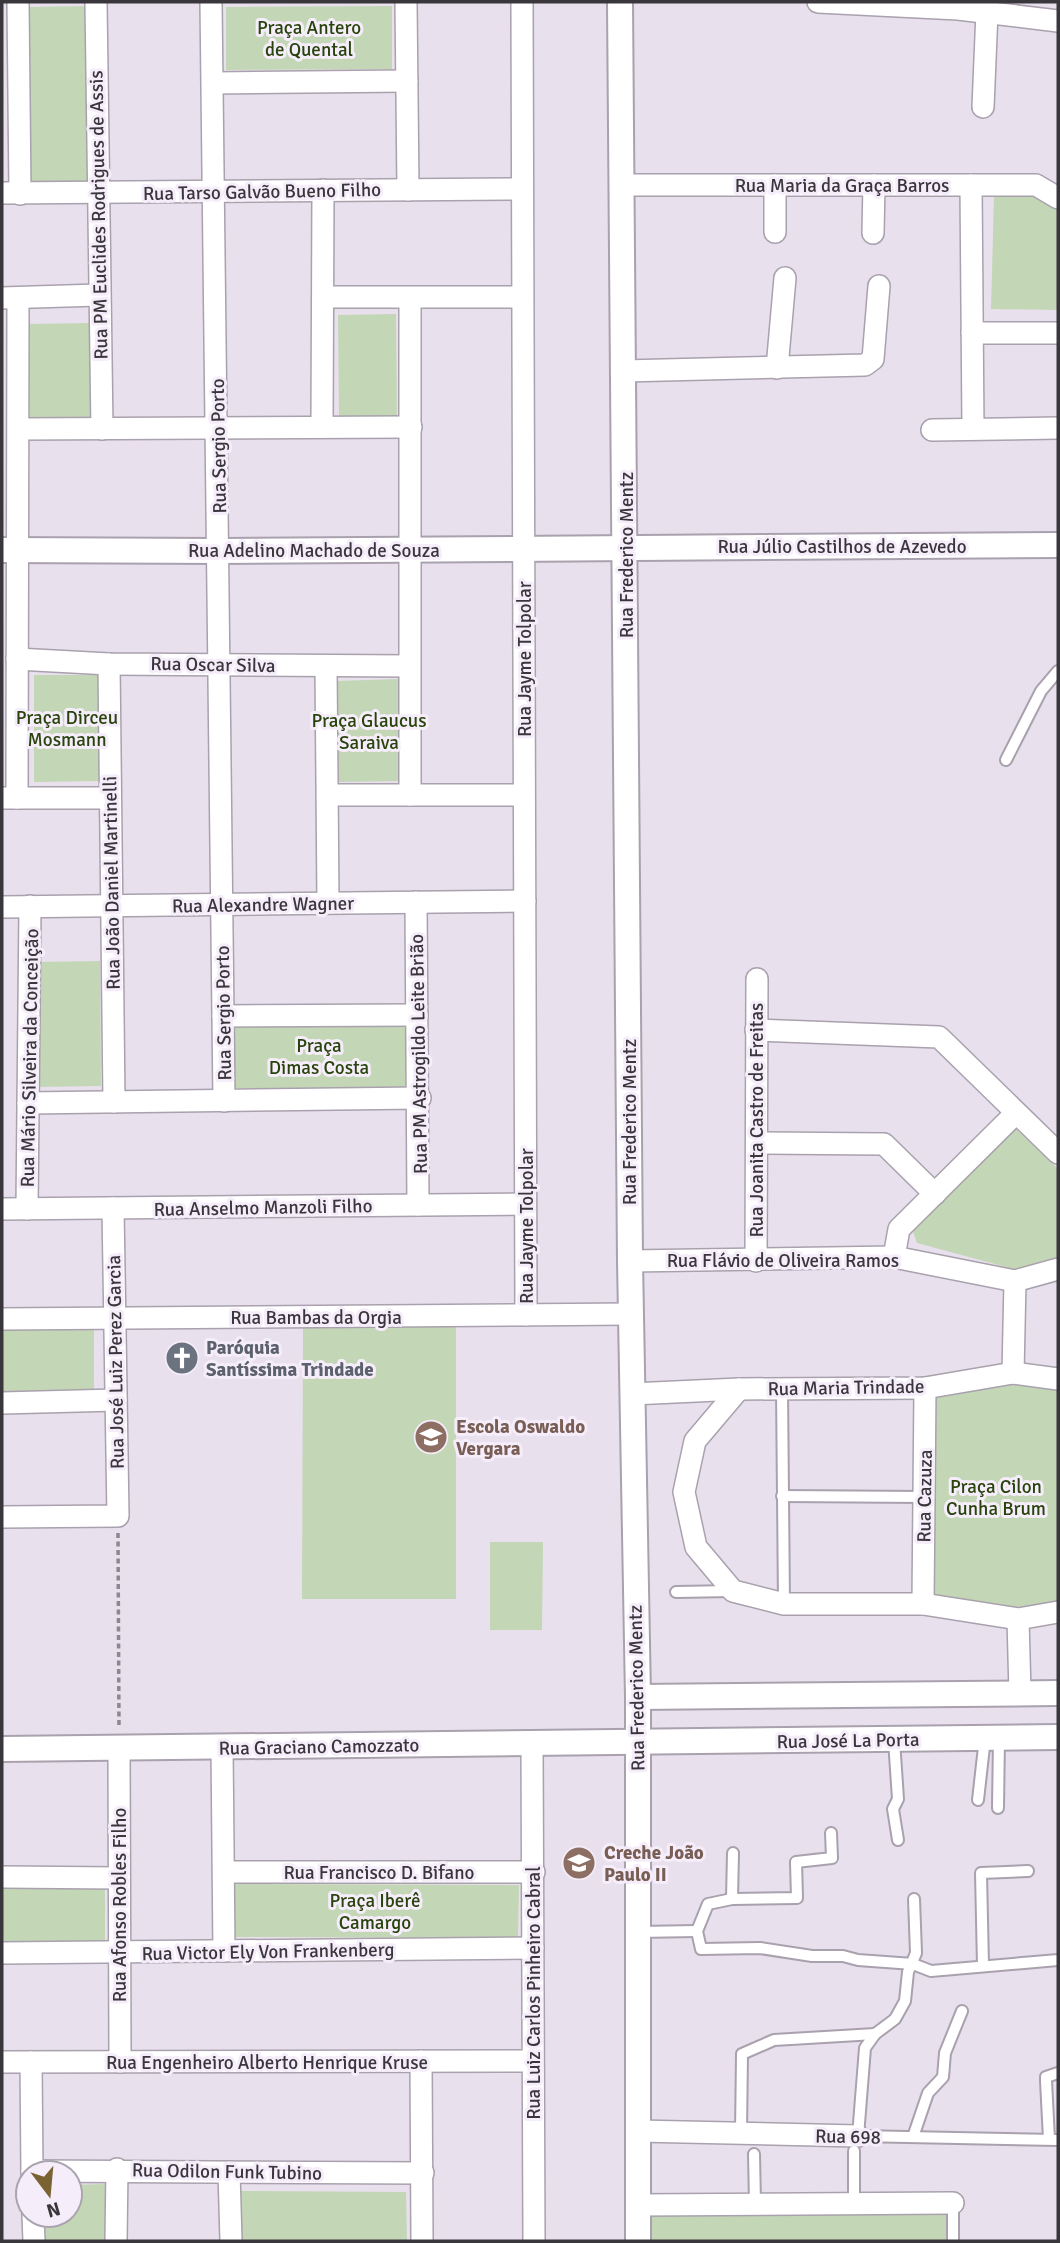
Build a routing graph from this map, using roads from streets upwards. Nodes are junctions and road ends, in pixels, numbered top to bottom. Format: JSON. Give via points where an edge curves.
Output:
{"nodes":[{"id":1,"x":18,"y":2,"type":"edge"},
{"id":2,"x":96,"y":2,"type":"edge"},
{"id":3,"x":211,"y":2,"type":"edge"},
{"id":4,"x":406,"y":2,"type":"edge"},
{"id":5,"x":522,"y":2,"type":"edge"},
{"id":6,"x":620,"y":2,"type":"edge"},
{"id":7,"x":818,"y":2,"type":"edge"},
{"id":8,"x":987,"y":12,"type":"junction"},
{"id":9,"x":1058,"y":21,"type":"edge"},
{"id":10,"x":407,"y":81,"type":"junction"},
{"id":11,"x":214,"y":83,"type":"junction"},
{"id":12,"x":983,"y":107,"type":"dead end"},
{"id":13,"x":623,"y":185,"type":"junction"},
{"id":14,"x":775,"y":185,"type":"junction"},
{"id":15,"x":874,"y":185,"type":"junction"},
{"id":16,"x":971,"y":185,"type":"junction"},
{"id":17,"x":522,"y":189,"type":"junction"},
{"id":18,"x":323,"y":190,"type":"junction"},
{"id":19,"x":408,"y":190,"type":"junction"},
{"id":20,"x":214,"y":192,"type":"junction"},
{"id":21,"x":11,"y":193,"type":"edge"},
{"id":22,"x":98,"y":193,"type":"junction"},
{"id":23,"x":1058,"y":198,"type":"edge"},
{"id":24,"x":775,"y":232,"type":"dead end"},
{"id":25,"x":873,"y":233,"type":"dead end"},
{"id":26,"x":785,"y":278,"type":"dead end"},
{"id":27,"x":879,"y":286,"type":"dead end"},
{"id":28,"x":99,"y":296,"type":"junction"},
{"id":29,"x":323,"y":297,"type":"junction"},
{"id":30,"x":521,"y":297,"type":"junction"},
{"id":31,"x":10,"y":298,"type":"edge"},
{"id":32,"x":410,"y":298,"type":"junction"},
{"id":33,"x":972,"y":333,"type":"junction"},
{"id":34,"x":1058,"y":333,"type":"edge"},
{"id":35,"x":777,"y":368,"type":"junction"},
{"id":36,"x":624,"y":372,"type":"junction"},
{"id":37,"x":321,"y":426,"type":"junction"},
{"id":38,"x":411,"y":427,"type":"junction"},
{"id":39,"x":218,"y":428,"type":"junction"},
{"id":40,"x":1058,"y":428,"type":"edge"},
{"id":41,"x":20,"y":429,"type":"junction"},
{"id":42,"x":102,"y":429,"type":"junction"},
{"id":43,"x":973,"y":429,"type":"junction"},
{"id":44,"x":932,"y":430,"type":"dead end"},
{"id":45,"x":1058,"y":545,"type":"edge"},
{"id":46,"x":626,"y":547,"type":"junction"},
{"id":47,"x":524,"y":548,"type":"junction"},
{"id":48,"x":10,"y":550,"type":"edge"},
{"id":49,"x":411,"y":550,"type":"junction"},
{"id":50,"x":219,"y":551,"type":"junction"},
{"id":51,"x":17,"y":659,"type":"junction"},
{"id":52,"x":109,"y":664,"type":"junction"},
{"id":53,"x":218,"y":664,"type":"junction"},
{"id":54,"x":326,"y":666,"type":"junction"},
{"id":55,"x":409,"y":666,"type":"junction"},
{"id":56,"x":329,"y":795,"type":"junction"},
{"id":57,"x":410,"y":795,"type":"junction"},
{"id":58,"x":524,"y":795,"type":"junction"},
{"id":59,"x":9,"y":798,"type":"edge"},
{"id":60,"x":110,"y":798,"type":"junction"},
{"id":61,"x":524,"y":901,"type":"junction"},
{"id":62,"x":416,"y":902,"type":"junction"},
{"id":63,"x":328,"y":903,"type":"junction"},
{"id":64,"x":221,"y":904,"type":"junction"},
{"id":65,"x":111,"y":905,"type":"junction"},
{"id":66,"x":30,"y":906,"type":"junction"},
{"id":67,"x":2,"y":907,"type":"edge"},
{"id":68,"x":757,"y":979,"type":"dead end"},
{"id":69,"x":417,"y":1015,"type":"junction"},
{"id":70,"x":223,"y":1016,"type":"junction"},
{"id":71,"x":756,"y":1030,"type":"junction"},
{"id":72,"x":420,"y":1098,"type":"junction"},
{"id":73,"x":224,"y":1101,"type":"junction"},
{"id":74,"x":114,"y":1102,"type":"junction"},
{"id":75,"x":28,"y":1103,"type":"junction"},
{"id":76,"x":1016,"y":1113,"type":"junction"},
{"id":77,"x":758,"y":1143,"type":"junction"},
{"id":78,"x":1058,"y":1153,"type":"edge"},
{"id":79,"x":935,"y":1194,"type":"junction"},
{"id":80,"x":525,"y":1204,"type":"junction"},
{"id":81,"x":418,"y":1205,"type":"junction"},
{"id":82,"x":113,"y":1208,"type":"junction"},
{"id":83,"x":2,"y":1209,"type":"edge"},
{"id":84,"x":27,"y":1209,"type":"junction"},
{"id":85,"x":894,"y":1257,"type":"junction"},
{"id":86,"x":630,"y":1261,"type":"junction"},
{"id":87,"x":756,"y":1261,"type":"junction"},
{"id":88,"x":1058,"y":1269,"type":"edge"},
{"id":89,"x":1014,"y":1281,"type":"junction"},
{"id":90,"x":631,"y":1314,"type":"junction"},
{"id":91,"x":526,"y":1315,"type":"junction"},
{"id":92,"x":115,"y":1319,"type":"junction"},
{"id":93,"x":2,"y":1320,"type":"edge"},
{"id":94,"x":1013,"y":1373,"type":"junction"},
{"id":95,"x":1058,"y":1379,"type":"edge"},
{"id":96,"x":925,"y":1388,"type":"junction"},
{"id":97,"x":739,"y":1389,"type":"junction"},
{"id":98,"x":632,"y":1394,"type":"junction"},
{"id":99,"x":116,"y":1400,"type":"junction"},
{"id":100,"x":2,"y":1403,"type":"edge"},
{"id":101,"x":2,"y":1517,"type":"edge"},
{"id":102,"x":923,"y":1604,"type":"junction"},
{"id":103,"x":1058,"y":1612,"type":"edge"},
{"id":104,"x":1018,"y":1619,"type":"junction"},
{"id":105,"x":1020,"y":1692,"type":"junction"},
{"id":106,"x":1058,"y":1693,"type":"edge"},
{"id":107,"x":638,"y":1697,"type":"junction"},
{"id":108,"x":1058,"y":1737,"type":"edge"},
{"id":109,"x":637,"y":1743,"type":"junction"},
{"id":110,"x":532,"y":1744,"type":"junction"},
{"id":111,"x":222,"y":1747,"type":"junction"},
{"id":112,"x":119,"y":1748,"type":"junction"},
{"id":113,"x":2,"y":1749,"type":"edge"},
{"id":114,"x":224,"y":1872,"type":"junction"},
{"id":115,"x":534,"y":1872,"type":"junction"},
{"id":116,"x":2,"y":1877,"type":"edge"},
{"id":117,"x":119,"y":1878,"type":"junction"},
{"id":118,"x":533,"y":1948,"type":"junction"},
{"id":119,"x":224,"y":1951,"type":"junction"},
{"id":120,"x":118,"y":1952,"type":"junction"},
{"id":121,"x":2,"y":1953,"type":"edge"},
{"id":122,"x":532,"y":2060,"type":"junction"},
{"id":123,"x":421,"y":2061,"type":"junction"},
{"id":124,"x":2,"y":2062,"type":"edge"},
{"id":125,"x":120,"y":2062,"type":"junction"},
{"id":126,"x":31,"y":2063,"type":"junction"},
{"id":127,"x":638,"y":2131,"type":"junction"},
{"id":128,"x":856,"y":2144,"type":"road end"},
{"id":129,"x":32,"y":2159,"type":"edge"},
{"id":130,"x":117,"y":2169,"type":"junction"},
{"id":131,"x":84,"y":2170,"type":"edge"},
{"id":132,"x":229,"y":2172,"type":"junction"},
{"id":133,"x":423,"y":2173,"type":"junction"},
{"id":134,"x":953,"y":2203,"type":"road end"},
{"id":135,"x":638,"y":2205,"type":"junction"},
{"id":136,"x":116,"y":2241,"type":"edge"},
{"id":137,"x":231,"y":2241,"type":"edge"},
{"id":138,"x":422,"y":2241,"type":"edge"},
{"id":139,"x":534,"y":2241,"type":"edge"},
{"id":140,"x":638,"y":2241,"type":"edge"}],
"edges":[{"from":1,"to":21,"type":"street"},
{"from":2,"to":22,"type":"street","name":"Rua PM Euclides Rodrigues de Assis"},
{"from":3,"to":11,"type":"street","name":"Rua Sergio Porto"},
{"from":4,"to":10,"type":"street"},
{"from":5,"to":17,"type":"street","name":"Rua Jayme Tolpolar"},
{"from":6,"to":13,"type":"street","name":"Rua Frederico Mentz"},
{"from":7,"to":8,"type":"street"},
{"from":8,"to":9,"type":"street"},
{"from":8,"to":12,"type":"street"},
{"from":10,"to":11,"type":"street"},
{"from":10,"to":19,"type":"street"},
{"from":11,"to":20,"type":"street","name":"Rua Sergio Porto"},
{"from":13,"to":14,"type":"street","name":"Rua Maria da Graça Barros"},
{"from":13,"to":36,"type":"street","name":"Rua Frederico Mentz"},
{"from":14,"to":15,"type":"street","name":"Rua Maria da Graça Barros"},
{"from":14,"to":24,"type":"street"},
{"from":15,"to":16,"type":"street","name":"Rua Maria da Graça Barros"},
{"from":15,"to":25,"type":"street"},
{"from":16,"to":23,"type":"street","name":"Rua Maria da Graça Barros","via":[[1036,185]]},
{"from":16,"to":33,"type":"street"},
{"from":17,"to":19,"type":"street","name":"Rua Tarso Galvão Bueno Filho"},
{"from":17,"to":30,"type":"street","name":"Rua Jayme Tolpolar"},
{"from":18,"to":19,"type":"street","name":"Rua Tarso Galvão Bueno Filho"},
{"from":18,"to":20,"type":"street","name":"Rua Tarso Galvão Bueno Filho"},
{"from":18,"to":29,"type":"street"},
{"from":20,"to":22,"type":"street","name":"Rua Tarso Galvão Bueno Filho"},
{"from":20,"to":39,"type":"street","name":"Rua Sergio Porto"},
{"from":21,"to":22,"type":"street","name":"Rua Tarso Galvão Bueno Filho"},
{"from":22,"to":28,"type":"street","name":"Rua PM Euclides Rodrigues de Assis"},
{"from":26,"to":35,"type":"street"},
{"from":27,"to":35,"type":"street","via":[[873,359],[865,365]]},
{"from":28,"to":31,"type":"street"},
{"from":28,"to":42,"type":"street","name":"Rua PM Euclides Rodrigues de Assis"},
{"from":29,"to":32,"type":"street"},
{"from":29,"to":37,"type":"street"},
{"from":30,"to":32,"type":"street"},
{"from":30,"to":47,"type":"street","name":"Rua Jayme Tolpolar"},
{"from":31,"to":41,"type":"street"},
{"from":32,"to":38,"type":"street"},
{"from":33,"to":34,"type":"street"},
{"from":33,"to":43,"type":"street"},
{"from":35,"to":36,"type":"street"},
{"from":36,"to":46,"type":"street","name":"Rua Frederico Mentz"},
{"from":37,"to":38,"type":"street"},
{"from":37,"to":39,"type":"street"},
{"from":38,"to":49,"type":"street"},
{"from":39,"to":42,"type":"street"},
{"from":39,"to":50,"type":"street","name":"Rua Sergio Porto"},
{"from":40,"to":43,"type":"street"},
{"from":41,"to":42,"type":"street"},
{"from":41,"to":48,"type":"street"},
{"from":43,"to":44,"type":"street"},
{"from":45,"to":46,"type":"street","name":"Rua Júlio Castilhos de Azevedo"},
{"from":46,"to":47,"type":"street","name":"Rua Adelino Machado de Souza"},
{"from":46,"to":86,"type":"street","name":"Rua Frederico Mentz"},
{"from":47,"to":49,"type":"street","name":"Rua Adelino Machado de Souza"},
{"from":47,"to":58,"type":"street","name":"Rua Jayme Tolpolar"},
{"from":48,"to":50,"type":"street","name":"Rua Adelino Machado de Souza"},
{"from":48,"to":51,"type":"street"},
{"from":49,"to":50,"type":"street","name":"Rua Adelino Machado de Souza"},
{"from":49,"to":55,"type":"street"},
{"from":50,"to":53,"type":"street","name":"Rua Sergio Porto"},
{"from":51,"to":52,"type":"street","name":"Rua Oscar Silva"},
{"from":51,"to":59,"type":"street"},
{"from":52,"to":53,"type":"street","name":"Rua Oscar Silva"},
{"from":52,"to":60,"type":"street","name":"Rua João Daniel Martinelli"},
{"from":53,"to":54,"type":"street","name":"Rua Oscar Silva"},
{"from":53,"to":64,"type":"street","name":"Rua Sergio Porto"},
{"from":54,"to":55,"type":"street","name":"Rua Oscar Silva"},
{"from":54,"to":56,"type":"street"},
{"from":55,"to":57,"type":"street"},
{"from":56,"to":57,"type":"street"},
{"from":56,"to":63,"type":"street"},
{"from":57,"to":58,"type":"street"},
{"from":58,"to":61,"type":"street","name":"Rua Jayme Tolpolar"},
{"from":59,"to":60,"type":"street"},
{"from":60,"to":65,"type":"street","name":"Rua João Daniel Martinelli"},
{"from":61,"to":62,"type":"street","name":"Rua Alexandre Wagner"},
{"from":61,"to":80,"type":"street","name":"Rua Jayme Tolpolar"},
{"from":62,"to":63,"type":"street","name":"Rua Alexandre Wagner"},
{"from":62,"to":69,"type":"street","name":"Rua PM Astrogildo Leite Brião"},
{"from":63,"to":64,"type":"street","name":"Rua Alexandre Wagner"},
{"from":64,"to":65,"type":"street","name":"Rua Alexandre Wagner"},
{"from":64,"to":70,"type":"street","name":"Rua Sergio Porto"},
{"from":65,"to":66,"type":"street","name":"Rua Alexandre Wagner"},
{"from":65,"to":74,"type":"street","name":"Rua João Daniel Martinelli"},
{"from":66,"to":67,"type":"street","name":"Rua Alexandre Wagner"},
{"from":66,"to":75,"type":"street","name":"Rua Mário Silveira da Conceição"},
{"from":68,"to":71,"type":"street","name":"Rua Joanita Castro de Freitas"},
{"from":69,"to":70,"type":"street"},
{"from":69,"to":72,"type":"street","name":"Rua PM Astrogildo Leite Brião"},
{"from":70,"to":73,"type":"street","name":"Rua Sergio Porto"},
{"from":71,"to":76,"type":"street","via":[[939,1037]]},
{"from":71,"to":77,"type":"street","name":"Rua Joanita Castro de Freitas"},
{"from":72,"to":73,"type":"street"},
{"from":72,"to":81,"type":"street","name":"Rua PM Astrogildo Leite Brião"},
{"from":73,"to":74,"type":"street"},
{"from":74,"to":75,"type":"street"},
{"from":75,"to":84,"type":"street","name":"Rua Mário Silveira da Conceição"},
{"from":76,"to":78,"type":"street"},
{"from":76,"to":79,"type":"street"},
{"from":77,"to":79,"type":"street","via":[[884,1144]]},
{"from":77,"to":87,"type":"street","name":"Rua Joanita Castro de Freitas"},
{"from":79,"to":85,"type":"street","via":[[899,1229]]},
{"from":80,"to":81,"type":"street","name":"Rua Anselmo Manzoli Filho"},
{"from":80,"to":91,"type":"street","name":"Rua Jayme Tolpolar"},
{"from":81,"to":82,"type":"street","name":"Rua Anselmo Manzoli Filho"},
{"from":82,"to":84,"type":"street","name":"Rua Anselmo Manzoli Filho"},
{"from":82,"to":92,"type":"street","name":"Rua José Luiz Perez Garcia"},
{"from":83,"to":84,"type":"street","name":"Rua Anselmo Manzoli Filho"},
{"from":85,"to":87,"type":"street","name":"Rua Flávio de Oliveira Ramos"},
{"from":85,"to":89,"type":"street","name":"Rua Flávio de Oliveira Ramos"},
{"from":86,"to":87,"type":"street","name":"Rua Flávio de Oliveira Ramos"},
{"from":86,"to":90,"type":"street","name":"Rua Frederico Mentz"},
{"from":88,"to":89,"type":"street","name":"Rua Flávio de Oliveira Ramos"},
{"from":89,"to":94,"type":"street"},
{"from":90,"to":91,"type":"street","name":"Rua Bambas da Orgia"},
{"from":90,"to":98,"type":"street","name":"Rua Frederico Mentz"},
{"from":91,"to":92,"type":"street","name":"Rua Bambas da Orgia"},
{"from":92,"to":93,"type":"street","name":"Rua Bambas da Orgia"},
{"from":92,"to":99,"type":"street","name":"Rua José Luiz Perez Garcia"},
{"from":94,"to":95,"type":"street","name":"Rua Maria Trindade"},
{"from":94,"to":96,"type":"street","name":"Rua Maria Trindade"},
{"from":96,"to":97,"type":"street","name":"Rua Maria Trindade"},
{"from":96,"to":102,"type":"street","name":"Rua Cazuza"},
{"from":97,"to":98,"type":"street","name":"Rua Maria Trindade"},
{"from":97,"to":102,"type":"street","via":[[695,1441],[684,1492],[696,1547],[733,1591],[784,1604]]},
{"from":98,"to":107,"type":"street","name":"Rua Frederico Mentz"},
{"from":99,"to":100,"type":"street"},
{"from":99,"to":101,"type":"street","name":"Rua José Luiz Perez Garcia","via":[[118,1516]]},
{"from":102,"to":104,"type":"street"},
{"from":103,"to":104,"type":"street"},
{"from":104,"to":105,"type":"street"},
{"from":105,"to":106,"type":"street"},
{"from":105,"to":107,"type":"street"},
{"from":107,"to":109,"type":"street","name":"Rua Frederico Mentz"},
{"from":108,"to":109,"type":"street","name":"Rua José La Porta"},
{"from":109,"to":110,"type":"street","name":"Rua Graciano Camozzato"},
{"from":109,"to":127,"type":"street","name":"Rua Frederico Mentz"},
{"from":110,"to":111,"type":"street","name":"Rua Graciano Camozzato"},
{"from":110,"to":115,"type":"street","name":"Rua Luiz Carlos Pinheiro Cabral"},
{"from":111,"to":112,"type":"street","name":"Rua Graciano Camozzato"},
{"from":111,"to":114,"type":"street"},
{"from":112,"to":113,"type":"street","name":"Rua Graciano Camozzato"},
{"from":112,"to":117,"type":"street","name":"Rua Afonso Robles Filho"},
{"from":114,"to":115,"type":"street","name":"Rua Francisco D. Bifano"},
{"from":114,"to":119,"type":"street"},
{"from":115,"to":118,"type":"street","name":"Rua Luiz Carlos Pinheiro Cabral"},
{"from":116,"to":117,"type":"street"},
{"from":117,"to":120,"type":"street","name":"Rua Afonso Robles Filho"},
{"from":118,"to":119,"type":"street","name":"Rua Victor Ely Von Frankenberg"},
{"from":118,"to":122,"type":"street","name":"Rua Luiz Carlos Pinheiro Cabral"},
{"from":119,"to":120,"type":"street","name":"Rua Victor Ely Von Frankenberg"},
{"from":120,"to":121,"type":"street","name":"Rua Victor Ely Von Frankenberg"},
{"from":120,"to":125,"type":"street","name":"Rua Afonso Robles Filho"},
{"from":122,"to":123,"type":"street","name":"Rua Engenheiro Alberto Henrique Kruse"},
{"from":122,"to":139,"type":"street","name":"Rua Luiz Carlos Pinheiro Cabral"},
{"from":123,"to":125,"type":"street","name":"Rua Engenheiro Alberto Henrique Kruse"},
{"from":123,"to":133,"type":"street"},
{"from":124,"to":126,"type":"street","name":"Rua Engenheiro Alberto Henrique Kruse"},
{"from":125,"to":126,"type":"street","name":"Rua Engenheiro Alberto Henrique Kruse"},
{"from":126,"to":129,"type":"street"},
{"from":127,"to":128,"type":"street","name":"Rua 698","via":[[741,2133]]},
{"from":127,"to":135,"type":"street","name":"Rua Frederico Mentz"},
{"from":130,"to":131,"type":"street","name":"Rua Odilon Funk Tubino"},
{"from":130,"to":132,"type":"street","name":"Rua Odilon Funk Tubino"},
{"from":130,"to":136,"type":"street"},
{"from":132,"to":133,"type":"street","name":"Rua Odilon Funk Tubino"},
{"from":132,"to":137,"type":"street"},
{"from":133,"to":138,"type":"street"},
{"from":134,"to":135,"type":"street"},
{"from":135,"to":140,"type":"street","name":"Rua Frederico Mentz"}]}
